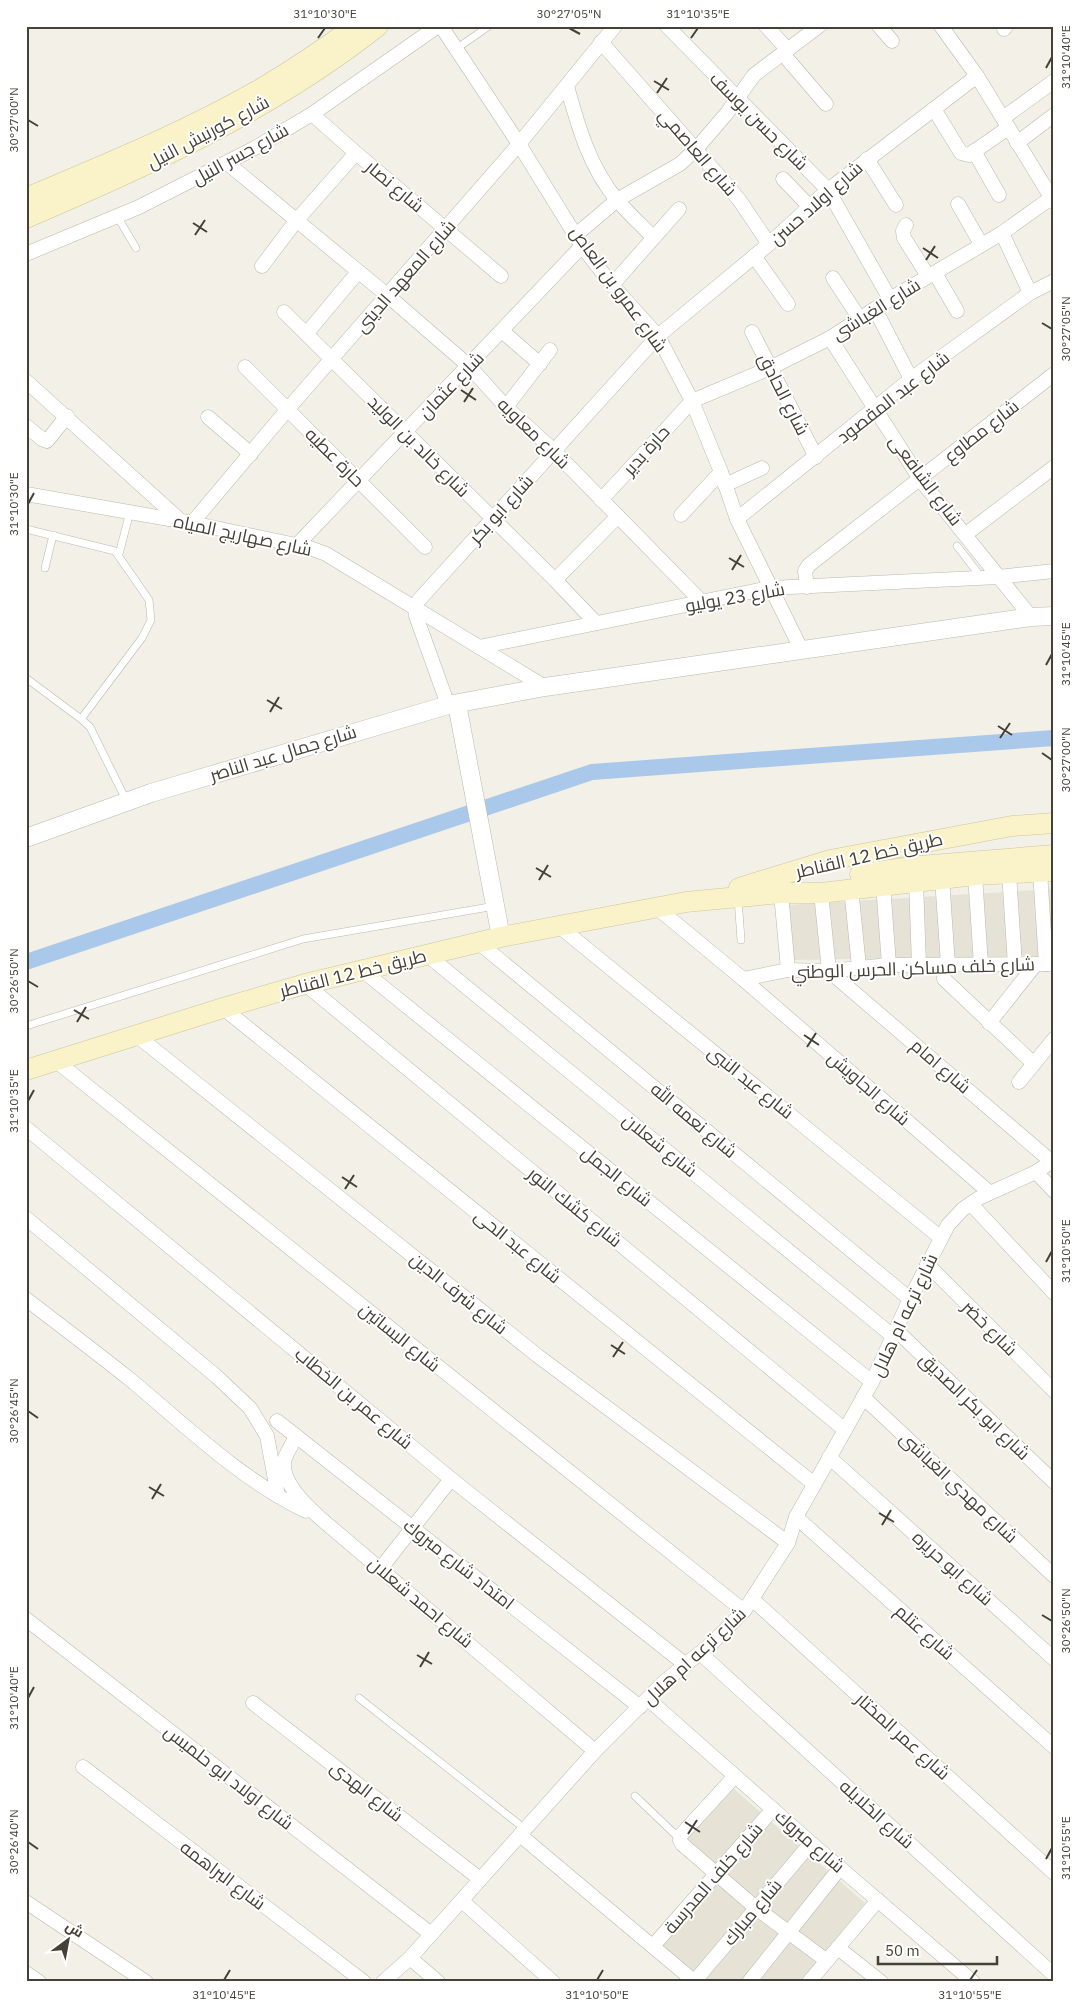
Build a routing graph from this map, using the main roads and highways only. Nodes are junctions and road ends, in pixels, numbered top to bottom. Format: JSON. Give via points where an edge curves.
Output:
{"nodes":[{"id":1,"x":356,"y":26,"type":"edge"},
{"id":2,"x":378,"y":26,"type":"edge"},
{"id":3,"x":26,"y":198,"type":"edge"},
{"id":4,"x":26,"y":218,"type":"edge"},
{"id":5,"x":1053,"y":831,"type":"edge"},
{"id":6,"x":1054,"y":855,"type":"edge"},
{"id":7,"x":1047,"y":871,"type":"edge"},
{"id":8,"x":769,"y":890,"type":"junction"},
{"id":9,"x":686,"y":902,"type":"junction"},
{"id":10,"x":26,"y":1070,"type":"edge"}],
"edges":[{"from":1,"to":3,"type":"main road","name":"شارع كورنيش النيل","via":[[257,91],[152,143]]},
{"from":2,"to":4,"type":"main road","name":"شارع كورنيش النيل","via":[[328,64],[231,123],[112,181]]},
{"from":5,"to":8,"type":"main road","name":"طريق خط 12 القناطر","via":[[1012,826],[830,860]]},
{"from":6,"to":8,"type":"main road","via":[[890,870]]},
{"from":7,"to":8,"type":"main road","name":"طريق خط 12 القناطر","via":[[942,878],[821,893]]},
{"from":8,"to":9,"type":"main road","name":"طريق خط 12 القناطر"},
{"from":8,"to":9,"type":"main road","name":"طريق خط 12 القناطر"},
{"from":9,"to":10,"type":"main road","name":"طريق خط 12 القناطر","via":[[501,937],[305,984]]}]}
